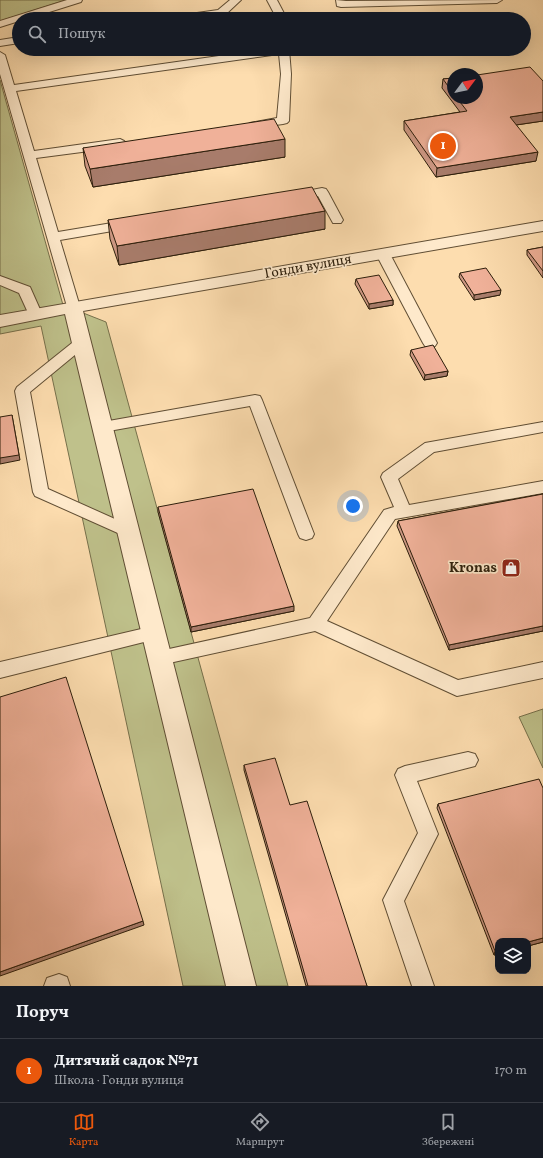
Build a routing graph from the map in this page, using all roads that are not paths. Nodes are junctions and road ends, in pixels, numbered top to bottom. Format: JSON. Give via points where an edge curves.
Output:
{"nodes":[{"id":1,"x":77,"y":0,"type":"edge"},
{"id":2,"x":236,"y":0,"type":"edge"},
{"id":3,"x":272,"y":0,"type":"edge"},
{"id":4,"x":341,"y":0,"type":"edge"},
{"id":5,"x":497,"y":0,"type":"edge"},
{"id":6,"x":38,"y":12,"type":"edge"},
{"id":7,"x":226,"y":12,"type":"edge"},
{"id":8,"x":278,"y":12,"type":"edge"},
{"id":9,"x":12,"y":20,"type":"edge"},
{"id":10,"x":0,"y":24,"type":"edge"},
{"id":11,"x":12,"y":41,"type":"edge"},
{"id":12,"x":0,"y":43,"type":"edge"},
{"id":13,"x":0,"y":55,"type":"edge"},
{"id":14,"x":219,"y":56,"type":"edge"},
{"id":15,"x":284,"y":56,"type":"edge"},
{"id":16,"x":10,"y":89,"type":"junction"},
{"id":17,"x":245,"y":126,"type":"edge"},
{"id":18,"x":129,"y":142,"type":"edge"},
{"id":19,"x":29,"y":155,"type":"junction"},
{"id":20,"x":284,"y":198,"type":"edge"},
{"id":21,"x":338,"y":220,"type":"dead end"},
{"id":22,"x":145,"y":222,"type":"edge"},
{"id":23,"x":543,"y":226,"type":"edge"},
{"id":24,"x":53,"y":237,"type":"junction"},
{"id":25,"x":382,"y":254,"type":"junction"},
{"id":26,"x":0,"y":280,"type":"edge"},
{"id":27,"x":73,"y":307,"type":"junction"},
{"id":28,"x":35,"y":314,"type":"junction"},
{"id":29,"x":0,"y":321,"type":"edge"},
{"id":30,"x":82,"y":342,"type":"junction"},
{"id":31,"x":430,"y":343,"type":"dead end"},
{"id":32,"x":103,"y":427,"type":"junction"},
{"id":33,"x":543,"y":427,"type":"edge"},
{"id":34,"x":543,"y":487,"type":"edge"},
{"id":35,"x":404,"y":512,"type":"junction"},
{"id":36,"x":129,"y":532,"type":"junction"},
{"id":37,"x":306,"y":534,"type":"dead end"},
{"id":38,"x":316,"y":624,"type":"junction"},
{"id":39,"x":154,"y":634,"type":"junction"},
{"id":40,"x":160,"y":658,"type":"junction"},
{"id":41,"x":0,"y":670,"type":"edge"},
{"id":42,"x":543,"y":670,"type":"edge"},
{"id":43,"x":468,"y":760,"type":"dead end"},
{"id":44,"x":241,"y":986,"type":"edge"},
{"id":45,"x":423,"y":986,"type":"edge"}],
"edges":[{"from":1,"to":6,"type":"lane"},
{"from":2,"to":7,"type":"lane"},
{"from":3,"to":8,"type":"lane"},
{"from":4,"to":5,"type":"lane","via":[[342,4]]},
{"from":9,"to":10,"type":"lane"},
{"from":11,"to":12,"type":"lane"},
{"from":13,"to":16,"type":"lane"},
{"from":14,"to":16,"type":"lane"},
{"from":15,"to":17,"type":"lane","via":[[283,121]]},
{"from":16,"to":19,"type":"lane"},
{"from":18,"to":19,"type":"lane"},
{"from":19,"to":24,"type":"lane"},
{"from":20,"to":21,"type":"lane","via":[[322,192]]},
{"from":22,"to":24,"type":"lane"},
{"from":23,"to":25,"type":"street","name":"Гонди вулиця"},
{"from":24,"to":27,"type":"lane"},
{"from":25,"to":27,"type":"street","name":"Гонди вулиця"},
{"from":25,"to":31,"type":"lane"},
{"from":26,"to":28,"type":"lane","via":[[25,290]]},
{"from":27,"to":28,"type":"street","name":"Гонди вулиця"},
{"from":27,"to":30,"type":"street"},
{"from":28,"to":29,"type":"street","name":"Гонди вулиця"},
{"from":30,"to":32,"type":"street"},
{"from":30,"to":36,"type":"lane","via":[[22,391],[41,492]]},
{"from":32,"to":36,"type":"street"},
{"from":32,"to":37,"type":"lane","via":[[255,400]]},
{"from":33,"to":35,"type":"lane","via":[[430,447],[389,477]]},
{"from":34,"to":35,"type":"lane"},
{"from":35,"to":38,"type":"lane","via":[[390,514]]},
{"from":36,"to":39,"type":"street"},
{"from":38,"to":40,"type":"lane"},
{"from":38,"to":42,"type":"lane","via":[[457,688]]},
{"from":39,"to":40,"type":"street"},
{"from":39,"to":41,"type":"lane"},
{"from":40,"to":44,"type":"street"},
{"from":43,"to":45,"type":"lane","via":[[405,775],[428,834],[393,900]]}]}
